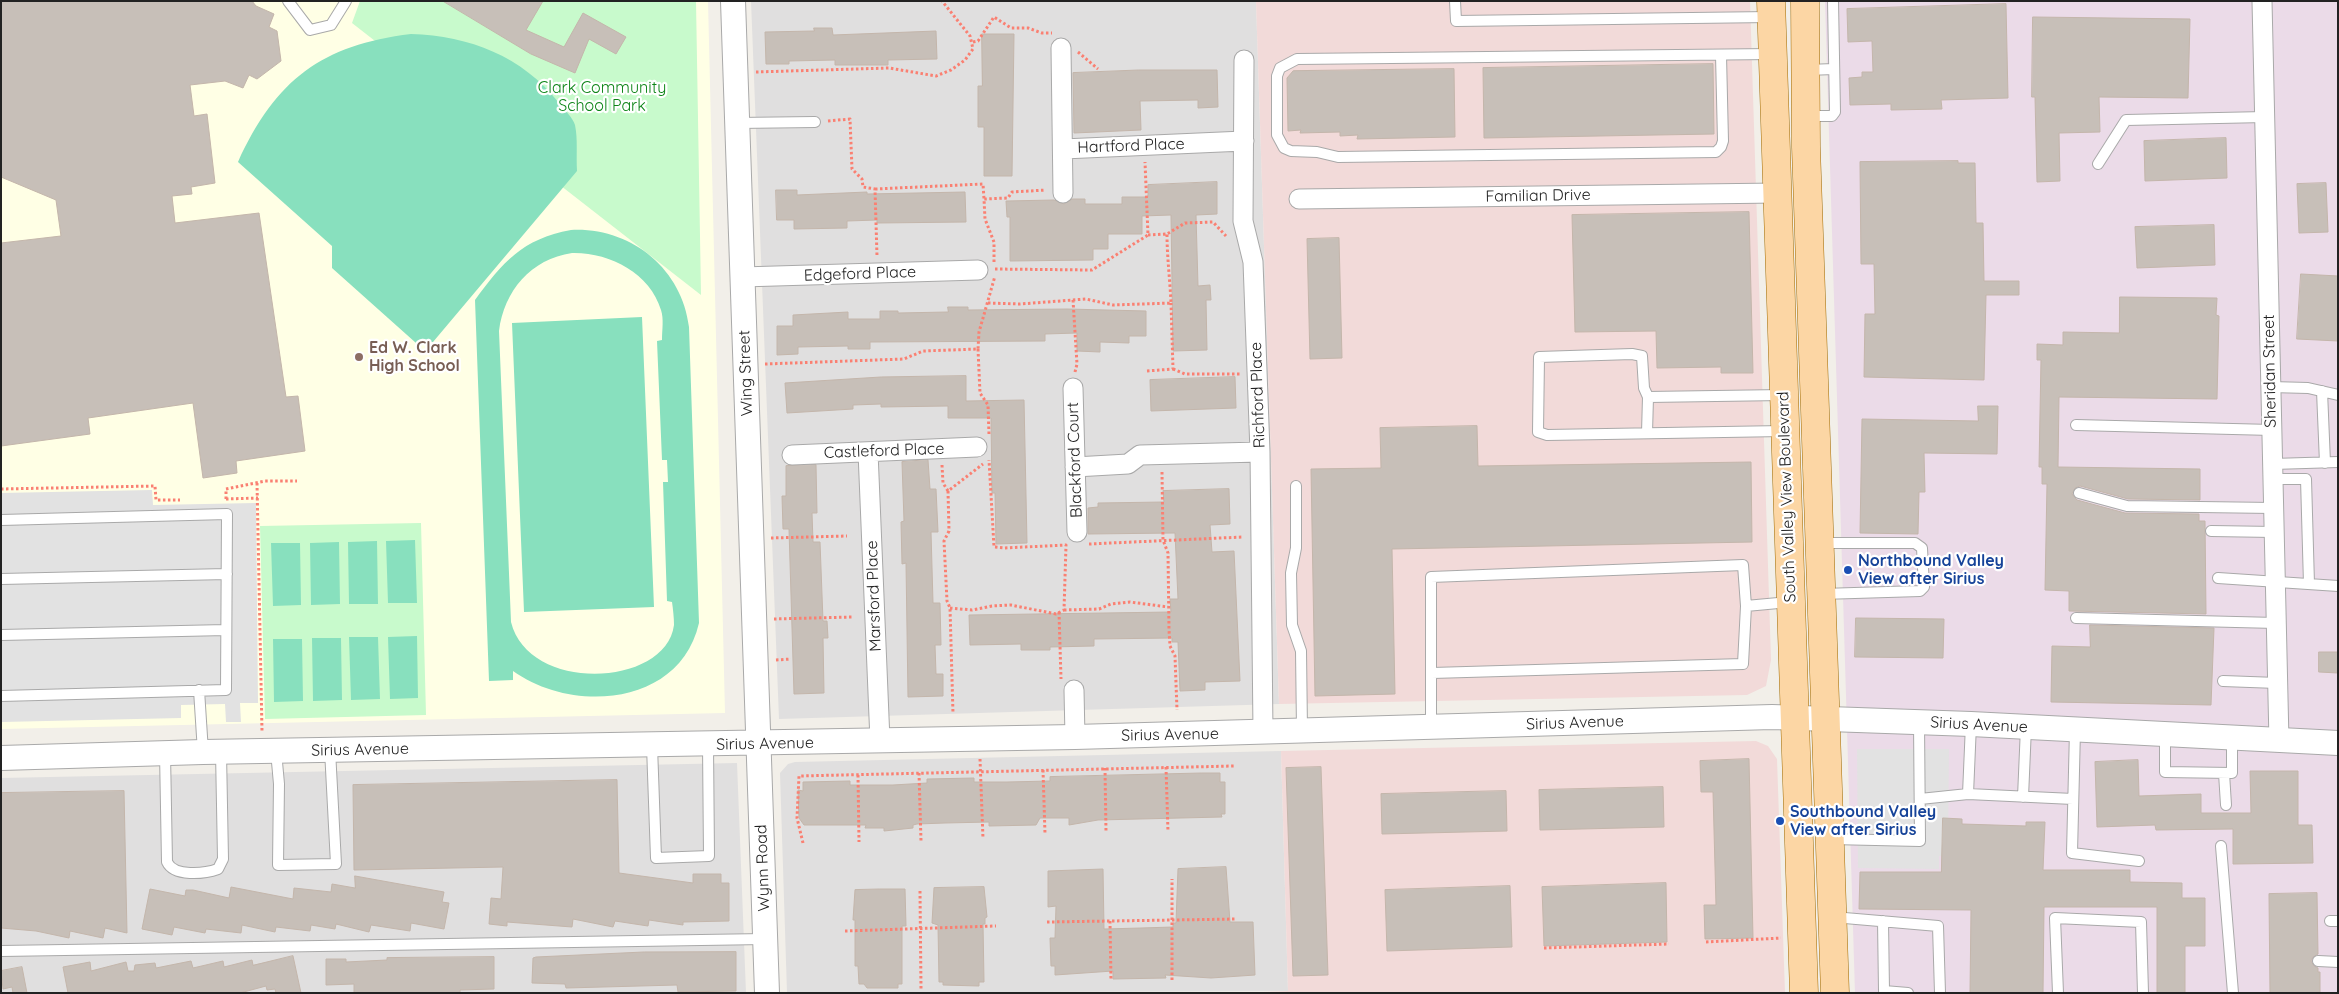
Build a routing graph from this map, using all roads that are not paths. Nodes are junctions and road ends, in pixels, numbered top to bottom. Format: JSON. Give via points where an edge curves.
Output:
{"nodes":[{"id":1,"x":288,"y":1,"type":"edge"},
{"id":2,"x":346,"y":1,"type":"edge"},
{"id":3,"x":733,"y":1,"type":"edge"},
{"id":4,"x":1455,"y":1,"type":"edge"},
{"id":5,"x":1805,"y":1,"type":"edge"},
{"id":6,"x":1833,"y":1,"type":"edge"},
{"id":7,"x":2262,"y":1,"type":"edge"},
{"id":8,"x":1776,"y":6,"type":"edge"},
{"id":9,"x":1066,"y":41,"type":"road end"},
{"id":10,"x":1721,"y":55,"type":"junction"},
{"id":11,"x":1244,"y":60,"type":"dead end"},
{"id":12,"x":1805,"y":61,"type":"junction"},
{"id":13,"x":1773,"y":66,"type":"junction"},
{"id":14,"x":1834,"y":69,"type":"junction"},
{"id":15,"x":1806,"y":116,"type":"junction"},
{"id":16,"x":2265,"y":117,"type":"junction"},
{"id":17,"x":815,"y":122,"type":"road end"},
{"id":18,"x":737,"y":123,"type":"junction"},
{"id":19,"x":1244,"y":141,"type":"junction"},
{"id":20,"x":1806,"y":147,"type":"junction"},
{"id":21,"x":1063,"y":149,"type":"junction"},
{"id":22,"x":2098,"y":164,"type":"dead end"},
{"id":23,"x":1063,"y":191,"type":"road end"},
{"id":24,"x":1778,"y":193,"type":"junction"},
{"id":25,"x":1299,"y":200,"type":"dead end"},
{"id":26,"x":986,"y":269,"type":"road end"},
{"id":27,"x":1811,"y":276,"type":"junction"},
{"id":28,"x":742,"y":277,"type":"junction"},
{"id":29,"x":1781,"y":291,"type":"junction"},
{"id":30,"x":1814,"y":356,"type":"junction"},
{"id":31,"x":2271,"y":387,"type":"junction"},
{"id":32,"x":1072,"y":388,"type":"road end"},
{"id":33,"x":2322,"y":391,"type":"junction"},
{"id":34,"x":1784,"y":394,"type":"junction"},
{"id":35,"x":2338,"y":395,"type":"edge"},
{"id":36,"x":1648,"y":396,"type":"junction"},
{"id":37,"x":2076,"y":425,"type":"dead end"},
{"id":38,"x":2272,"y":430,"type":"junction"},
{"id":39,"x":1785,"y":431,"type":"junction"},
{"id":40,"x":1647,"y":433,"type":"junction"},
{"id":41,"x":868,"y":452,"type":"junction"},
{"id":42,"x":1260,"y":452,"type":"junction"},
{"id":43,"x":983,"y":453,"type":"road end"},
{"id":44,"x":792,"y":455,"type":"dead end"},
{"id":45,"x":2325,"y":462,"type":"junction"},
{"id":46,"x":2338,"y":462,"type":"edge"},
{"id":47,"x":1075,"y":467,"type":"junction"},
{"id":48,"x":2273,"y":472,"type":"junction"},
{"id":49,"x":1818,"y":483,"type":"junction"},
{"id":50,"x":1296,"y":486,"type":"dead end"},
{"id":51,"x":2079,"y":493,"type":"dead end"},
{"id":52,"x":2274,"y":508,"type":"junction"},
{"id":53,"x":1,"y":520,"type":"edge"},
{"id":54,"x":2212,"y":531,"type":"dead end"},
{"id":55,"x":2274,"y":532,"type":"junction"},
{"id":56,"x":1076,"y":541,"type":"road end"},
{"id":57,"x":1820,"y":543,"type":"junction"},
{"id":58,"x":227,"y":574,"type":"junction"},
{"id":59,"x":2218,"y":578,"type":"dead end"},
{"id":60,"x":1,"y":579,"type":"edge"},
{"id":61,"x":2275,"y":580,"type":"junction"},
{"id":62,"x":2309,"y":584,"type":"junction"},
{"id":63,"x":2338,"y":586,"type":"edge"},
{"id":64,"x":1822,"y":594,"type":"junction"},
{"id":65,"x":1791,"y":602,"type":"junction"},
{"id":66,"x":1746,"y":606,"type":"junction"},
{"id":67,"x":2076,"y":618,"type":"dead end"},
{"id":68,"x":2276,"y":623,"type":"junction"},
{"id":69,"x":226,"y":630,"type":"junction"},
{"id":70,"x":1,"y":635,"type":"edge"},
{"id":71,"x":1432,"y":673,"type":"junction"},
{"id":72,"x":2223,"y":681,"type":"dead end"},
{"id":73,"x":2277,"y":683,"type":"junction"},
{"id":74,"x":1067,"y":686,"type":"road end"},
{"id":75,"x":199,"y":690,"type":"junction"},
{"id":76,"x":1,"y":696,"type":"edge"},
{"id":77,"x":1794,"y":716,"type":"junction"},
{"id":78,"x":1826,"y":720,"type":"junction"},
{"id":79,"x":1919,"y":722,"type":"junction"},
{"id":80,"x":1971,"y":724,"type":"junction"},
{"id":81,"x":1431,"y":727,"type":"junction"},
{"id":82,"x":2026,"y":727,"type":"junction"},
{"id":83,"x":2075,"y":730,"type":"junction"},
{"id":84,"x":1302,"y":731,"type":"junction"},
{"id":85,"x":1263,"y":732,"type":"junction"},
{"id":86,"x":2165,"y":735,"type":"junction"},
{"id":87,"x":1075,"y":737,"type":"junction"},
{"id":88,"x":2232,"y":738,"type":"junction"},
{"id":89,"x":880,"y":741,"type":"junction"},
{"id":90,"x":2279,"y":741,"type":"junction"},
{"id":91,"x":2338,"y":743,"type":"edge"},
{"id":92,"x":759,"y":744,"type":"junction"},
{"id":93,"x":708,"y":745,"type":"junction"},
{"id":94,"x":652,"y":746,"type":"junction"},
{"id":95,"x":330,"y":750,"type":"junction"},
{"id":96,"x":276,"y":751,"type":"junction"},
{"id":97,"x":212,"y":752,"type":"junction"},
{"id":98,"x":165,"y":753,"type":"junction"},
{"id":99,"x":1,"y":758,"type":"edge"},
{"id":100,"x":2224,"y":772,"type":"junction"},
{"id":101,"x":1968,"y":794,"type":"junction"},
{"id":102,"x":2023,"y":797,"type":"junction"},
{"id":103,"x":1920,"y":799,"type":"junction"},
{"id":104,"x":2073,"y":799,"type":"junction"},
{"id":105,"x":2226,"y":805,"type":"dead end"},
{"id":106,"x":1830,"y":839,"type":"junction"},
{"id":107,"x":2221,"y":846,"type":"dead end"},
{"id":108,"x":2139,"y":861,"type":"dead end"},
{"id":109,"x":1833,"y":917,"type":"junction"},
{"id":110,"x":1802,"y":918,"type":"junction"},
{"id":111,"x":1883,"y":922,"type":"junction"},
{"id":112,"x":765,"y":939,"type":"junction"},
{"id":113,"x":1,"y":951,"type":"edge"},
{"id":114,"x":2318,"y":961,"type":"dead end"},
{"id":115,"x":2338,"y":962,"type":"edge"},
{"id":116,"x":767,"y":993,"type":"edge"},
{"id":117,"x":1804,"y":993,"type":"edge"},
{"id":118,"x":1835,"y":993,"type":"edge"},
{"id":119,"x":1908,"y":993,"type":"edge"},
{"id":120,"x":1940,"y":993,"type":"edge"},
{"id":121,"x":2058,"y":993,"type":"edge"},
{"id":122,"x":2143,"y":993,"type":"edge"},
{"id":123,"x":2233,"y":993,"type":"edge"}],
"edges":[{"from":1,"to":2,"type":"lane","via":[[310,30],[331,26]]},
{"from":3,"to":18,"type":"street","name":"Wing Street"},
{"from":4,"to":8,"type":"lane","via":[[1456,21]]},
{"from":5,"to":12,"type":"main road","name":"South Valley View Boulevard"},
{"from":6,"to":14,"type":"lane"},
{"from":7,"to":16,"type":"street","name":"Sheridan Street"},
{"from":8,"to":12,"type":"main road"},
{"from":8,"to":13,"type":"main road","name":"South Valley View Boulevard"},
{"from":9,"to":21,"type":"street"},
{"from":10,"to":10,"type":"lane","via":[[1297,59],[1280,68],[1277,76],[1277,135],[1284,148],[1291,151],[1338,157],[1716,152],[1723,141]]},
{"from":10,"to":13,"type":"lane"},
{"from":11,"to":19,"type":"street","name":"Richford Place"},
{"from":12,"to":14,"type":"lane"},
{"from":12,"to":15,"type":"main road","name":"South Valley View Boulevard"},
{"from":13,"to":20,"type":"main road","via":[[1790,128],[1795,138]]},
{"from":13,"to":24,"type":"main road","name":"South Valley View Boulevard"},
{"from":14,"to":15,"type":"lane","via":[[1835,112],[1832,116]]},
{"from":15,"to":20,"type":"main road","name":"South Valley View Boulevard"},
{"from":16,"to":22,"type":"lane","via":[[2126,120]]},
{"from":16,"to":31,"type":"street","name":"Sheridan Street"},
{"from":17,"to":18,"type":"lane"},
{"from":18,"to":28,"type":"street","name":"Wing Street"},
{"from":19,"to":21,"type":"street","name":"Hartford Place"},
{"from":19,"to":42,"type":"street","name":"Richford Place","via":[[1243,221],[1254,262]]},
{"from":20,"to":27,"type":"main road","name":"South Valley View Boulevard"},
{"from":21,"to":23,"type":"street","name":"Hartford Place"},
{"from":24,"to":25,"type":"street","name":"Familian Drive"},
{"from":24,"to":27,"type":"main road","via":[[1787,205],[1791,254]]},
{"from":24,"to":29,"type":"main road","name":"South Valley View Boulevard"},
{"from":26,"to":28,"type":"street","name":"Edgeford Place"},
{"from":27,"to":30,"type":"main road","name":"South Valley View Boulevard"},
{"from":28,"to":92,"type":"street","name":"Wing Street"},
{"from":29,"to":30,"type":"main road","via":[[1795,316],[1798,349]]},
{"from":29,"to":34,"type":"main road","name":"South Valley View Boulevard"},
{"from":30,"to":49,"type":"main road","name":"South Valley View Boulevard"},
{"from":31,"to":33,"type":"lane"},
{"from":31,"to":38,"type":"street","name":"Sheridan Street"},
{"from":32,"to":47,"type":"street","name":"Blackford Court"},
{"from":33,"to":35,"type":"lane"},
{"from":33,"to":45,"type":"lane"},
{"from":34,"to":36,"type":"lane"},
{"from":34,"to":39,"type":"main road","name":"South Valley View Boulevard"},
{"from":34,"to":49,"type":"main road","via":[[1792,401],[1797,415],[1802,477]]},
{"from":36,"to":40,"type":"lane"},
{"from":36,"to":40,"type":"lane","via":[[1644,388],[1642,356],[1539,356],[1538,432],[1547,435]]},
{"from":37,"to":38,"type":"lane"},
{"from":38,"to":48,"type":"street","name":"Sheridan Street"},
{"from":39,"to":40,"type":"lane"},
{"from":39,"to":65,"type":"main road","name":"South Valley View Boulevard"},
{"from":41,"to":43,"type":"street","name":"Castleford Place"},
{"from":41,"to":44,"type":"street","name":"Castleford Place"},
{"from":41,"to":89,"type":"street","name":"Marsford Place"},
{"from":42,"to":47,"type":"street","via":[[1140,455],[1128,464]]},
{"from":42,"to":85,"type":"street","name":"Richford Place"},
{"from":45,"to":46,"type":"lane"},
{"from":45,"to":48,"type":"lane"},
{"from":47,"to":56,"type":"street","name":"Blackford Court"},
{"from":48,"to":52,"type":"street","name":"Sheridan Street"},
{"from":48,"to":62,"type":"lane","via":[[2306,479]]},
{"from":49,"to":57,"type":"main road","name":"South Valley View Boulevard"},
{"from":50,"to":84,"type":"lane","via":[[1292,624],[1301,650]]},
{"from":51,"to":52,"type":"lane","via":[[2127,506]]},
{"from":52,"to":55,"type":"street","name":"Sheridan Street"},
{"from":53,"to":58,"type":"lane","via":[[227,514]]},
{"from":54,"to":55,"type":"lane"},
{"from":55,"to":61,"type":"street","name":"Sheridan Street"},
{"from":57,"to":64,"type":"main road","name":"South Valley View Boulevard"},
{"from":57,"to":64,"type":"lane","via":[[1915,543],[1922,548],[1924,587],[1920,591]]},
{"from":58,"to":60,"type":"lane"},
{"from":58,"to":69,"type":"lane"},
{"from":59,"to":61,"type":"lane"},
{"from":61,"to":62,"type":"lane"},
{"from":61,"to":68,"type":"street","name":"Sheridan Street"},
{"from":62,"to":63,"type":"lane"},
{"from":64,"to":78,"type":"main road","name":"South Valley View Boulevard"},
{"from":65,"to":66,"type":"lane"},
{"from":65,"to":77,"type":"main road","name":"South Valley View Boulevard"},
{"from":66,"to":71,"type":"lane","via":[[1744,664]]},
{"from":66,"to":71,"type":"lane","via":[[1743,565],[1431,577]]},
{"from":67,"to":68,"type":"lane"},
{"from":68,"to":73,"type":"street","name":"Sheridan Street"},
{"from":69,"to":70,"type":"lane"},
{"from":69,"to":75,"type":"lane","via":[[226,690]]},
{"from":71,"to":81,"type":"lane"},
{"from":72,"to":73,"type":"lane"},
{"from":73,"to":90,"type":"street","name":"Sheridan Street"},
{"from":74,"to":87,"type":"street"},
{"from":75,"to":76,"type":"lane"},
{"from":75,"to":97,"type":"lane"},
{"from":77,"to":78,"type":"street","name":"Sirius Avenue"},
{"from":77,"to":81,"type":"street","name":"Sirius Avenue"},
{"from":77,"to":110,"type":"main road","name":"South Valley View Boulevard"},
{"from":78,"to":79,"type":"street","name":"Sirius Avenue"},
{"from":78,"to":106,"type":"main road","name":"South Valley View Boulevard"},
{"from":79,"to":80,"type":"street","name":"Sirius Avenue"},
{"from":79,"to":103,"type":"lane"},
{"from":80,"to":82,"type":"street","name":"Sirius Avenue"},
{"from":80,"to":101,"type":"lane"},
{"from":81,"to":84,"type":"street","name":"Sirius Avenue"},
{"from":82,"to":83,"type":"street","name":"Sirius Avenue"},
{"from":82,"to":102,"type":"lane"},
{"from":83,"to":86,"type":"street","name":"Sirius Avenue"},
{"from":83,"to":104,"type":"lane"},
{"from":84,"to":85,"type":"street","name":"Sirius Avenue"},
{"from":85,"to":87,"type":"street","name":"Sirius Avenue"},
{"from":86,"to":88,"type":"street","name":"Sirius Avenue"},
{"from":86,"to":100,"type":"lane","via":[[2165,772]]},
{"from":87,"to":89,"type":"street","name":"Sirius Avenue"},
{"from":88,"to":90,"type":"street","name":"Sirius Avenue"},
{"from":88,"to":100,"type":"lane","via":[[2232,772]]},
{"from":89,"to":92,"type":"street","name":"Sirius Avenue"},
{"from":90,"to":91,"type":"street","name":"Sirius Avenue"},
{"from":92,"to":93,"type":"street","name":"Sirius Avenue"},
{"from":92,"to":112,"type":"street","name":"Wynn Road"},
{"from":93,"to":94,"type":"street","name":"Sirius Avenue"},
{"from":93,"to":94,"type":"lane","via":[[709,856],[656,858]]},
{"from":94,"to":95,"type":"street","name":"Sirius Avenue"},
{"from":95,"to":96,"type":"street","name":"Sirius Avenue"},
{"from":95,"to":96,"type":"lane","via":[[336,864],[278,865]]},
{"from":96,"to":97,"type":"street","name":"Sirius Avenue"},
{"from":97,"to":98,"type":"street","name":"Sirius Avenue"},
{"from":97,"to":98,"type":"lane","via":[[222,783],[223,859],[218,870],[212,872],[180,872],[169,868]]},
{"from":98,"to":99,"type":"street","name":"Sirius Avenue"},
{"from":100,"to":105,"type":"lane"},
{"from":101,"to":102,"type":"lane"},
{"from":101,"to":103,"type":"lane"},
{"from":102,"to":104,"type":"lane"},
{"from":103,"to":106,"type":"lane","via":[[1920,841]]},
{"from":104,"to":108,"type":"lane","via":[[2072,852]]},
{"from":106,"to":109,"type":"main road","name":"South Valley View Boulevard"},
{"from":107,"to":123,"type":"lane"},
{"from":109,"to":110,"type":"main road"},
{"from":109,"to":111,"type":"lane"},
{"from":109,"to":118,"type":"main road","name":"South Valley View Boulevard"},
{"from":110,"to":117,"type":"main road","name":"South Valley View Boulevard"},
{"from":111,"to":119,"type":"lane","via":[[1884,991]]},
{"from":111,"to":120,"type":"lane","via":[[1938,926]]},
{"from":112,"to":113,"type":"lane"},
{"from":112,"to":116,"type":"street","name":"Wynn Road"},
{"from":114,"to":115,"type":"lane"},
{"from":121,"to":122,"type":"lane","via":[[2055,918],[2141,922]]}]}
